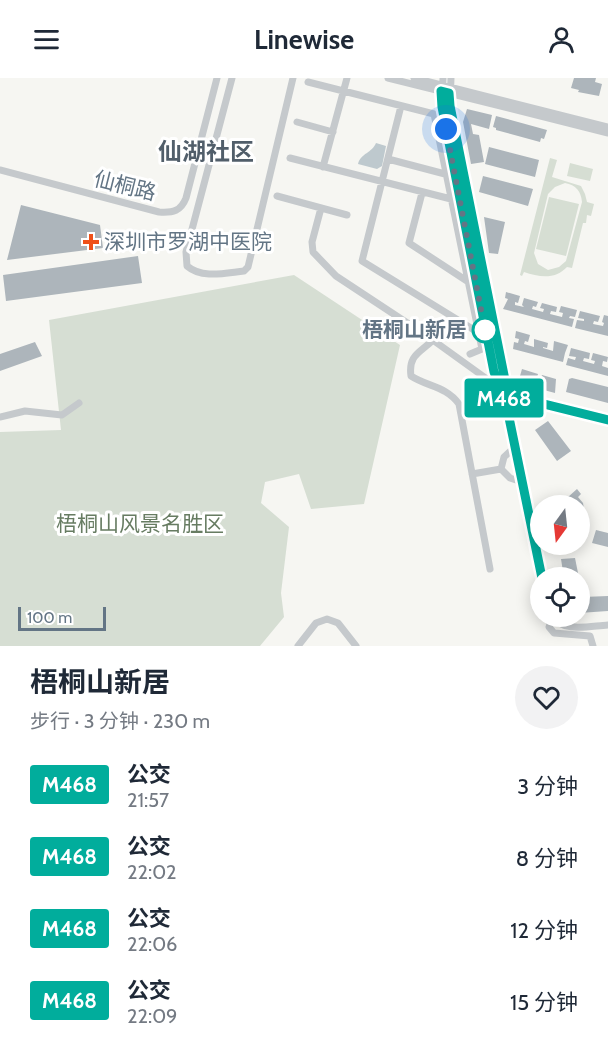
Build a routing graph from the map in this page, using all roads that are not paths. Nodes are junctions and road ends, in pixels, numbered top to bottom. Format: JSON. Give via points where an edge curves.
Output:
{"nodes":[{"id":1,"x":217,"y":78,"type":"edge"},
{"id":2,"x":232,"y":78,"type":"edge"},
{"id":3,"x":293,"y":78,"type":"edge"},
{"id":4,"x":347,"y":78,"type":"edge"},
{"id":5,"x":388,"y":78,"type":"edge"},
{"id":6,"x":414,"y":78,"type":"edge"},
{"id":7,"x":451,"y":78,"type":"edge"},
{"id":8,"x":308,"y":82,"type":"dead end"},
{"id":9,"x":445,"y":87,"type":"edge"},
{"id":10,"x":344,"y":91,"type":"junction"},
{"id":11,"x":401,"y":106,"type":"junction"},
{"id":12,"x":297,"y":122,"type":"dead end"},
{"id":13,"x":608,"y":127,"type":"edge"},
{"id":14,"x":333,"y":132,"type":"junction"},
{"id":15,"x":608,"y":133,"type":"edge"},
{"id":16,"x":290,"y":158,"type":"dead end"},
{"id":17,"x":388,"y":159,"type":"junction"},
{"id":18,"x":324,"y":167,"type":"junction"},
{"id":19,"x":0,"y":170,"type":"edge"},
{"id":20,"x":445,"y":174,"type":"junction"},
{"id":21,"x":382,"y":182,"type":"junction"},
{"id":22,"x":422,"y":193,"type":"junction"},
{"id":23,"x":278,"y":196,"type":"dead end"},
{"id":24,"x":451,"y":200,"type":"junction"},
{"id":25,"x":321,"y":208,"type":"junction"},
{"id":26,"x":347,"y":215,"type":"dead end"},
{"id":27,"x":467,"y":281,"type":"junction"},
{"id":28,"x":478,"y":333,"type":"junction"},
{"id":29,"x":433,"y":340,"type":"junction"},
{"id":30,"x":470,"y":354,"type":"dead end"},
{"id":31,"x":500,"y":389,"type":"junction"},
{"id":32,"x":79,"y":403,"type":"dead end"},
{"id":33,"x":0,"y":417,"type":"edge"},
{"id":34,"x":608,"y":420,"type":"edge"},
{"id":35,"x":515,"y":447,"type":"junction"},
{"id":36,"x":501,"y":469,"type":"junction"},
{"id":37,"x":472,"y":474,"type":"junction"},
{"id":38,"x":522,"y":482,"type":"junction"},
{"id":39,"x":540,"y":567,"type":"edge"},
{"id":40,"x":490,"y":569,"type":"dead end"},
{"id":41,"x":608,"y":625,"type":"edge"},
{"id":42,"x":590,"y":626,"type":"edge"},
{"id":43,"x":549,"y":627,"type":"edge"},
{"id":44,"x":298,"y":646,"type":"edge"},
{"id":45,"x":356,"y":646,"type":"edge"},
{"id":46,"x":593,"y":646,"type":"edge"}],
"edges":[{"from":1,"to":19,"type":"street","name":"仙桐路","via":[[186,198],[174,212],[159,212]]},
{"from":2,"to":3,"type":"street","via":[[186,252],[187,266],[203,274],[244,271],[248,267]]},
{"from":4,"to":10,"type":"street"},
{"from":5,"to":9,"type":"street"},
{"from":6,"to":9,"type":"street"},
{"from":7,"to":9,"type":"street"},
{"from":8,"to":10,"type":"street"},
{"from":9,"to":13,"type":"street"},
{"from":9,"to":15,"type":"street"},
{"from":9,"to":31,"type":"street","via":[[442,107]]},
{"from":9,"to":34,"type":"street","via":[[508,395]]},
{"from":10,"to":11,"type":"street"},
{"from":10,"to":14,"type":"street"},
{"from":11,"to":17,"type":"street"},
{"from":11,"to":20,"type":"street","via":[[434,114]]},
{"from":12,"to":14,"type":"street"},
{"from":14,"to":18,"type":"street"},
{"from":16,"to":18,"type":"street"},
{"from":17,"to":20,"type":"street"},
{"from":17,"to":21,"type":"street"},
{"from":18,"to":21,"type":"street"},
{"from":20,"to":24,"type":"street"},
{"from":21,"to":22,"type":"street"},
{"from":21,"to":28,"type":"street","via":[[362,261]]},
{"from":22,"to":24,"type":"street"},
{"from":22,"to":27,"type":"street","via":[[409,243]]},
{"from":23,"to":25,"type":"street"},
{"from":24,"to":27,"type":"street"},
{"from":25,"to":26,"type":"street"},
{"from":25,"to":29,"type":"street","via":[[313,252],[336,276]]},
{"from":27,"to":28,"type":"street"},
{"from":28,"to":30,"type":"street","via":[[482,349]]},
{"from":29,"to":31,"type":"street"},
{"from":29,"to":37,"type":"street","via":[[413,356],[411,376],[452,394],[459,404]]},
{"from":31,"to":35,"type":"street"},
{"from":32,"to":33,"type":"street","via":[[62,415],[25,411]]},
{"from":35,"to":36,"type":"street","via":[[504,458]]},
{"from":35,"to":38,"type":"street"},
{"from":36,"to":37,"type":"street"},
{"from":36,"to":38,"type":"street"},
{"from":37,"to":40,"type":"street"},
{"from":38,"to":39,"type":"street"},
{"from":41,"to":42,"type":"street"},
{"from":43,"to":46,"type":"street","via":[[554,633],[590,636]]},
{"from":44,"to":45,"type":"street","via":[[316,623],[327,619],[338,623]]}]}
